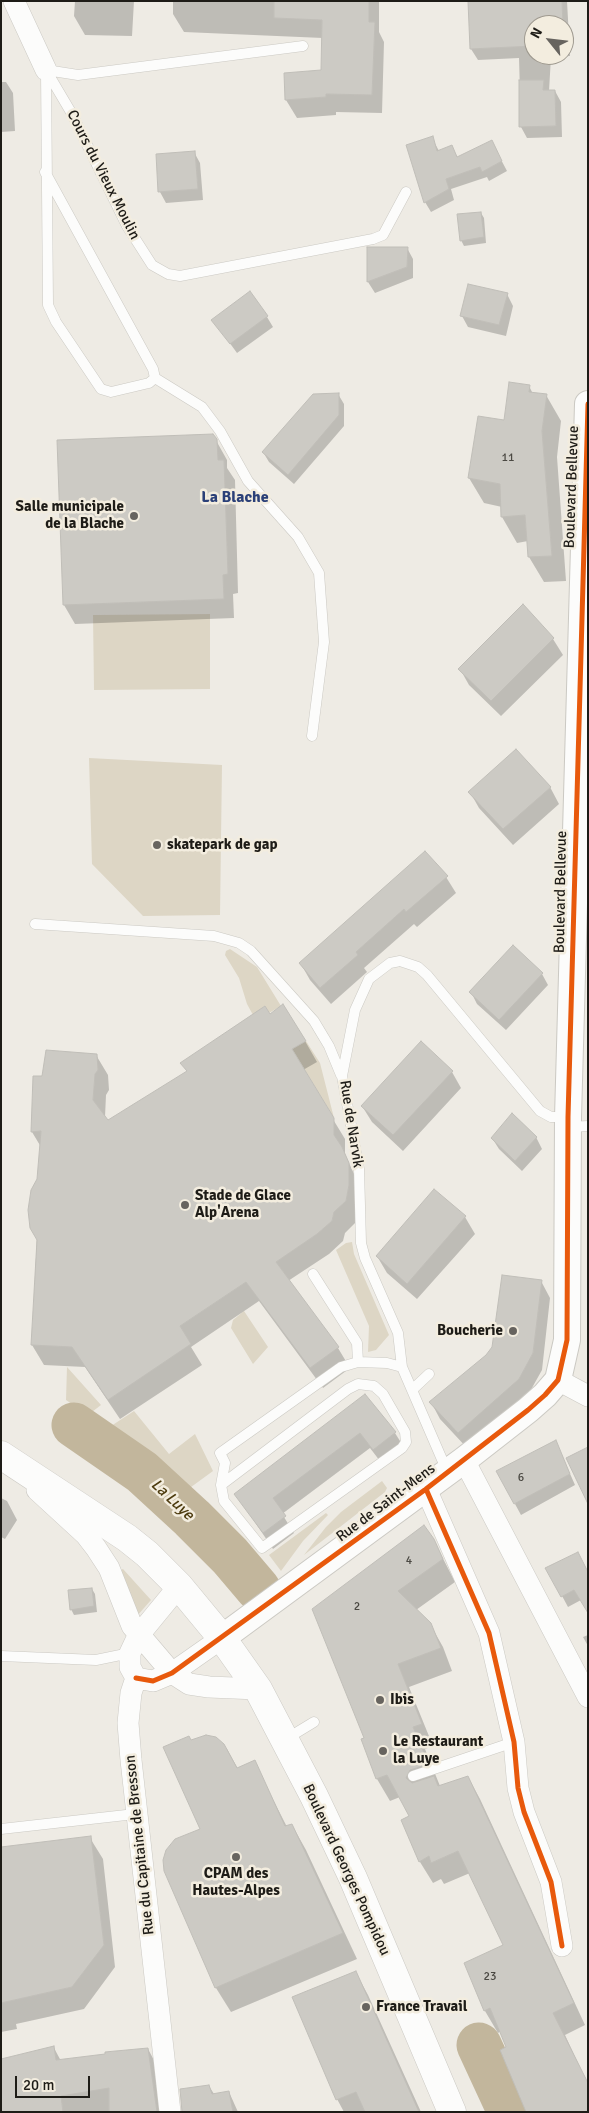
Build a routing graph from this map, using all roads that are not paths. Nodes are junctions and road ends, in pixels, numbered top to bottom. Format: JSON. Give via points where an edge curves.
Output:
{"nodes":[{"id":1,"x":14,"y":1,"type":"edge"},
{"id":2,"x":303,"y":46,"type":"dead end"},
{"id":3,"x":46,"y":70,"type":"junction"},
{"id":4,"x":45,"y":172,"type":"junction"},
{"id":5,"x":406,"y":192,"type":"dead end"},
{"id":6,"x":154,"y":378,"type":"junction"},
{"id":7,"x":588,"y":404,"type":"edge"},
{"id":8,"x":587,"y":457,"type":"edge"},
{"id":9,"x":312,"y":736,"type":"dead end"},
{"id":10,"x":35,"y":924,"type":"dead end"},
{"id":11,"x":342,"y":1076,"type":"junction"},
{"id":12,"x":575,"y":1124,"type":"edge"},
{"id":13,"x":313,"y":1274,"type":"dead end"},
{"id":14,"x":358,"y":1362,"type":"junction"},
{"id":15,"x":402,"y":1367,"type":"junction"},
{"id":16,"x":429,"y":1374,"type":"dead end"},
{"id":17,"x":558,"y":1380,"type":"junction"},
{"id":18,"x":412,"y":1390,"type":"junction"},
{"id":19,"x":588,"y":1396,"type":"edge"},
{"id":20,"x":1,"y":1456,"type":"edge"},
{"id":21,"x":456,"y":1466,"type":"junction"},
{"id":22,"x":221,"y":1485,"type":"junction"},
{"id":23,"x":426,"y":1489,"type":"junction"},
{"id":24,"x":179,"y":1586,"type":"junction"},
{"id":25,"x":222,"y":1638,"type":"junction"},
{"id":26,"x":134,"y":1644,"type":"junction"},
{"id":27,"x":1,"y":1656,"type":"edge"},
{"id":28,"x":172,"y":1673,"type":"junction"},
{"id":29,"x":136,"y":1678,"type":"junction"},
{"id":30,"x":258,"y":1689,"type":"junction"},
{"id":31,"x":588,"y":1697,"type":"edge"},
{"id":32,"x":314,"y":1722,"type":"dead end"},
{"id":33,"x":285,"y":1739,"type":"junction"},
{"id":34,"x":514,"y":1742,"type":"junction"},
{"id":35,"x":413,"y":1776,"type":"dead end"},
{"id":36,"x":135,"y":1814,"type":"junction"},
{"id":37,"x":1,"y":1829,"type":"edge"},
{"id":38,"x":562,"y":1946,"type":"dead end"},
{"id":39,"x":170,"y":2112,"type":"edge"},
{"id":40,"x":452,"y":2112,"type":"edge"}],
"edges":[{"from":1,"to":3,"type":"street","name":"Cours du Vieux Moulin"},
{"from":2,"to":3,"type":"lane","via":[[78,74]]},
{"from":3,"to":4,"type":"lane","name":"Cours du Vieux Moulin"},
{"from":3,"to":5,"type":"lane","name":"Cours du Vieux Moulin","via":[[72,114],[127,226],[152,265],[168,274],[180,276],[372,239],[383,235]]},
{"from":4,"to":6,"type":"lane","via":[[153,369]]},
{"from":4,"to":6,"type":"lane","name":"Cours du Vieux Moulin","via":[[46,293],[52,317],[101,389],[111,392],[149,383]]},
{"from":6,"to":9,"type":"lane","via":[[202,407],[220,431],[248,481],[298,537],[319,573],[324,642]]},
{"from":7,"to":8,"type":"street","name":"Boulevard Bellevue"},
{"from":8,"to":12,"type":"street","name":"Boulevard Bellevue"},
{"from":10,"to":11,"type":"lane","via":[[214,936],[239,944],[251,951],[314,1021]]},
{"from":11,"to":12,"type":"lane","name":"Rue de Narvik","via":[[355,1010],[368,979],[382,967],[400,961],[410,962],[428,975],[540,1110]]},
{"from":11,"to":15,"type":"lane","name":"Rue de Narvik","via":[[359,1169],[361,1243],[398,1333]]},
{"from":12,"to":17,"type":"street","name":"Boulevard Bellevue","via":[[567,1340]]},
{"from":13,"to":14,"type":"lane","via":[[357,1343]]},
{"from":14,"to":15,"type":"lane"},
{"from":14,"to":22,"type":"lane","via":[[329,1374],[220,1453],[224,1463]]},
{"from":15,"to":18,"type":"lane","name":"Rue de Narvik"},
{"from":16,"to":18,"type":"lane"},
{"from":17,"to":19,"type":"street"},
{"from":17,"to":21,"type":"street","name":"Rue de Saint-Mens","via":[[534,1405]]},
{"from":18,"to":21,"type":"lane","name":"Rue de Narvik"},
{"from":20,"to":24,"type":"main road","name":"Boulevard Georges Pompidou","via":[[127,1538]]},
{"from":20,"to":26,"type":"street","via":[[96,1548],[109,1568],[128,1617]]},
{"from":21,"to":23,"type":"street","name":"Rue de Saint-Mens"},
{"from":21,"to":31,"type":"street"},
{"from":22,"to":22,"type":"lane","via":[[358,1384],[374,1386],[383,1394],[405,1432],[406,1442],[402,1448],[262,1548],[226,1507]]},
{"from":23,"to":25,"type":"street","name":"Rue de Saint-Mens"},
{"from":23,"to":34,"type":"street","via":[[484,1618]]},
{"from":24,"to":25,"type":"main road","name":"Boulevard Georges Pompidou"},
{"from":24,"to":26,"type":"street"},
{"from":25,"to":28,"type":"street"},
{"from":25,"to":30,"type":"main road","name":"Boulevard Georges Pompidou"},
{"from":26,"to":27,"type":"lane","via":[[96,1660]]},
{"from":26,"to":28,"type":"street"},
{"from":26,"to":29,"type":"street","via":[[130,1667]]},
{"from":28,"to":29,"type":"street","via":[[153,1681]]},
{"from":28,"to":30,"type":"street","via":[[189,1684]]},
{"from":29,"to":36,"type":"street","name":"Rue du Capitaine de Bresson","via":[[128,1723]]},
{"from":30,"to":33,"type":"main road","name":"Boulevard Georges Pompidou"},
{"from":32,"to":33,"type":"lane"},
{"from":33,"to":40,"type":"main road","name":"Boulevard Georges Pompidou","via":[[353,1878]]},
{"from":34,"to":35,"type":"lane"},
{"from":34,"to":38,"type":"street","via":[[518,1788],[551,1882]]},
{"from":36,"to":37,"type":"lane"},
{"from":36,"to":39,"type":"street","name":"Rue du Capitaine de Bresson"}]}
